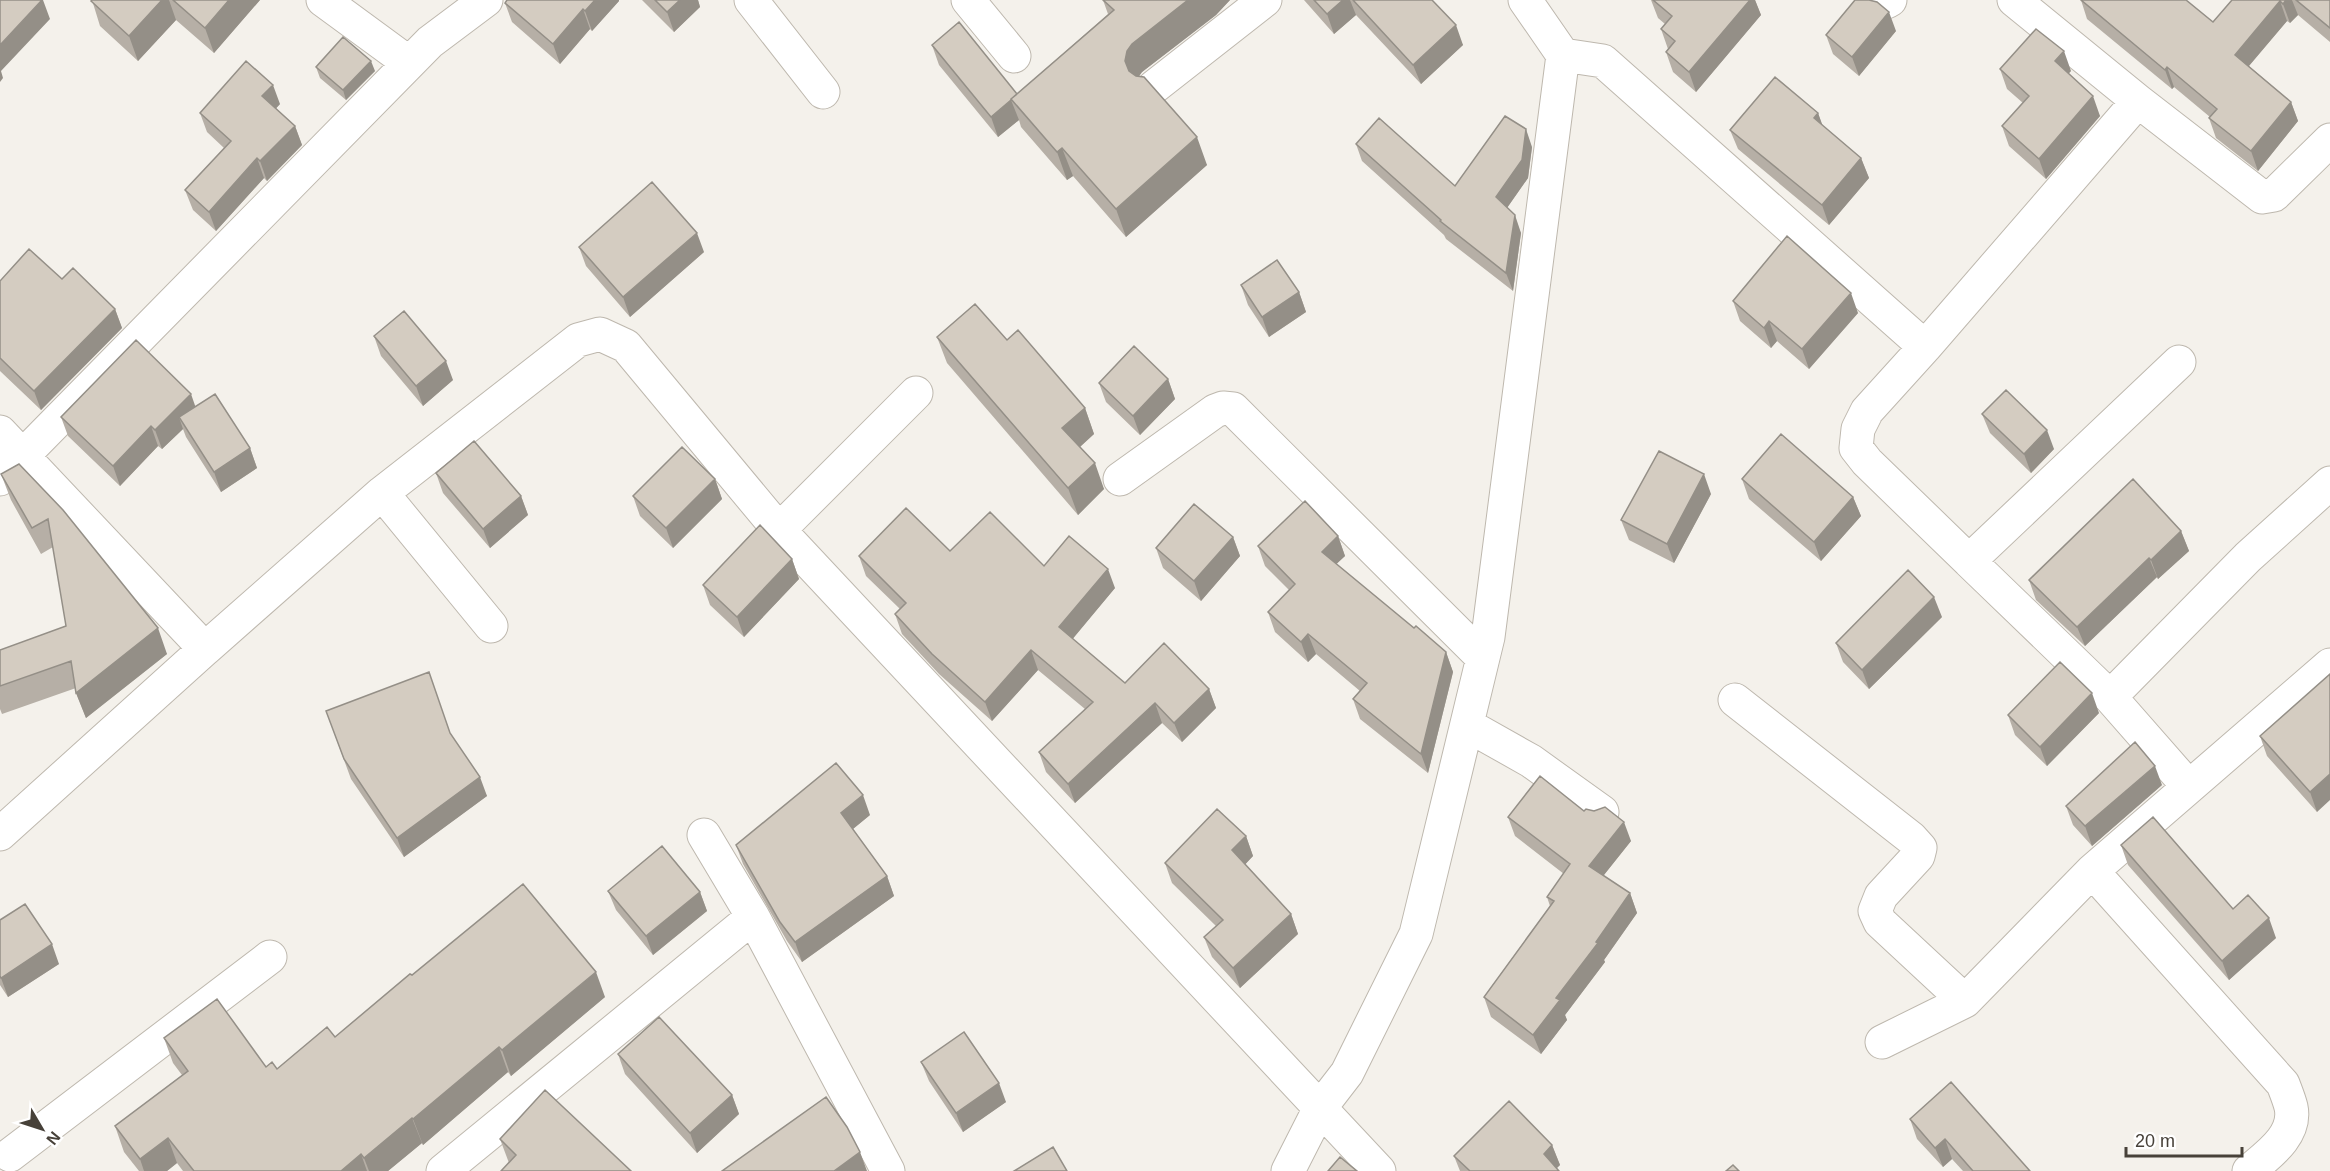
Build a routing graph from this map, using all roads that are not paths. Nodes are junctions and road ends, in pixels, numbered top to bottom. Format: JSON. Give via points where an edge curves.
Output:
{"nodes":[{"id":1,"x":323,"y":0,"type":"edge"},
{"id":2,"x":486,"y":0,"type":"edge"},
{"id":3,"x":751,"y":0,"type":"edge"},
{"id":4,"x":968,"y":0,"type":"edge"},
{"id":5,"x":1265,"y":0,"type":"edge"},
{"id":6,"x":1525,"y":0,"type":"edge"},
{"id":7,"x":1873,"y":0,"type":"edge"},
{"id":8,"x":1890,"y":0,"type":"edge"},
{"id":9,"x":2014,"y":0,"type":"edge"},
{"id":10,"x":1563,"y":55,"type":"junction"},
{"id":11,"x":1014,"y":56,"type":"dead end"},
{"id":12,"x":410,"y":63,"type":"junction"},
{"id":13,"x":1154,"y":87,"type":"edge"},
{"id":14,"x":824,"y":92,"type":"dead end"},
{"id":15,"x":2138,"y":101,"type":"junction"},
{"id":16,"x":2330,"y":140,"type":"edge"},
{"id":17,"x":1924,"y":347,"type":"junction"},
{"id":18,"x":2179,"y":362,"type":"dead end"},
{"id":19,"x":916,"y":393,"type":"dead end"},
{"id":20,"x":0,"y":432,"type":"edge"},
{"id":21,"x":23,"y":456,"type":"junction"},
{"id":22,"x":1120,"y":478,"type":"dead end"},
{"id":23,"x":0,"y":479,"type":"edge"},
{"id":24,"x":2330,"y":483,"type":"edge"},
{"id":25,"x":382,"y":493,"type":"junction"},
{"id":26,"x":779,"y":530,"type":"junction"},
{"id":27,"x":1969,"y":561,"type":"junction"},
{"id":28,"x":491,"y":626,"type":"dead end"},
{"id":29,"x":205,"y":649,"type":"junction"},
{"id":30,"x":1483,"y":658,"type":"junction"},
{"id":31,"x":2330,"y":664,"type":"edge"},
{"id":32,"x":2110,"y":697,"type":"junction"},
{"id":33,"x":1735,"y":700,"type":"dead end"},
{"id":34,"x":1467,"y":725,"type":"junction"},
{"id":35,"x":2188,"y":787,"type":"junction"},
{"id":36,"x":1602,"y":812,"type":"edge"},
{"id":37,"x":0,"y":834,"type":"edge"},
{"id":38,"x":704,"y":835,"type":"dead end"},
{"id":39,"x":2092,"y":871,"type":"junction"},
{"id":40,"x":753,"y":917,"type":"junction"},
{"id":41,"x":270,"y":957,"type":"dead end"},
{"id":42,"x":1965,"y":1000,"type":"junction"},
{"id":43,"x":1882,"y":1042,"type":"dead end"},
{"id":44,"x":1320,"y":1108,"type":"junction"},
{"id":45,"x":10,"y":1156,"type":"edge"},
{"id":46,"x":443,"y":1171,"type":"edge"},
{"id":47,"x":888,"y":1171,"type":"edge"},
{"id":48,"x":1288,"y":1171,"type":"edge"},
{"id":49,"x":1379,"y":1171,"type":"edge"},
{"id":50,"x":2249,"y":1171,"type":"edge"}],
"edges":[{"from":1,"to":12,"type":"street"},
{"from":2,"to":12,"type":"street","via":[[430,42]]},
{"from":3,"to":14,"type":"street"},
{"from":4,"to":11,"type":"street"},
{"from":5,"to":13,"type":"street"},
{"from":6,"to":10,"type":"street"},
{"from":7,"to":8,"type":"street"},
{"from":9,"to":15,"type":"street"},
{"from":10,"to":17,"type":"street","via":[[1603,60]]},
{"from":10,"to":30,"type":"street"},
{"from":12,"to":21,"type":"street"},
{"from":15,"to":16,"type":"street","via":[[2262,197],[2274,195]]},
{"from":15,"to":17,"type":"street"},
{"from":17,"to":27,"type":"street","via":[[1868,411],[1858,429],[1856,448]]},
{"from":18,"to":27,"type":"street"},
{"from":19,"to":26,"type":"street"},
{"from":20,"to":21,"type":"street"},
{"from":21,"to":23,"type":"street"},
{"from":21,"to":29,"type":"street"},
{"from":22,"to":30,"type":"street","via":[[1215,411],[1233,409]]},
{"from":24,"to":32,"type":"street","via":[[2248,557]]},
{"from":25,"to":26,"type":"street","via":[[578,340],[600,334],[626,346]]},
{"from":25,"to":28,"type":"street"},
{"from":25,"to":29,"type":"street"},
{"from":26,"to":44,"type":"street"},
{"from":27,"to":32,"type":"street"},
{"from":29,"to":37,"type":"street"},
{"from":30,"to":34,"type":"street"},
{"from":31,"to":35,"type":"street"},
{"from":32,"to":35,"type":"street"},
{"from":33,"to":42,"type":"street","via":[[1920,848],[1918,856],[1881,896],[1875,910],[1880,922]]},
{"from":34,"to":36,"type":"street","via":[[1531,761]]},
{"from":34,"to":44,"type":"street","via":[[1416,934],[1347,1073]]},
{"from":35,"to":39,"type":"street"},
{"from":38,"to":40,"type":"street"},
{"from":39,"to":42,"type":"street"},
{"from":39,"to":50,"type":"street","via":[[2283,1084],[2291,1109],[2290,1128],[2277,1147]]},
{"from":40,"to":46,"type":"street"},
{"from":40,"to":47,"type":"street"},
{"from":41,"to":45,"type":"street"},
{"from":42,"to":43,"type":"street"},
{"from":44,"to":48,"type":"street"},
{"from":44,"to":49,"type":"street"}]}
